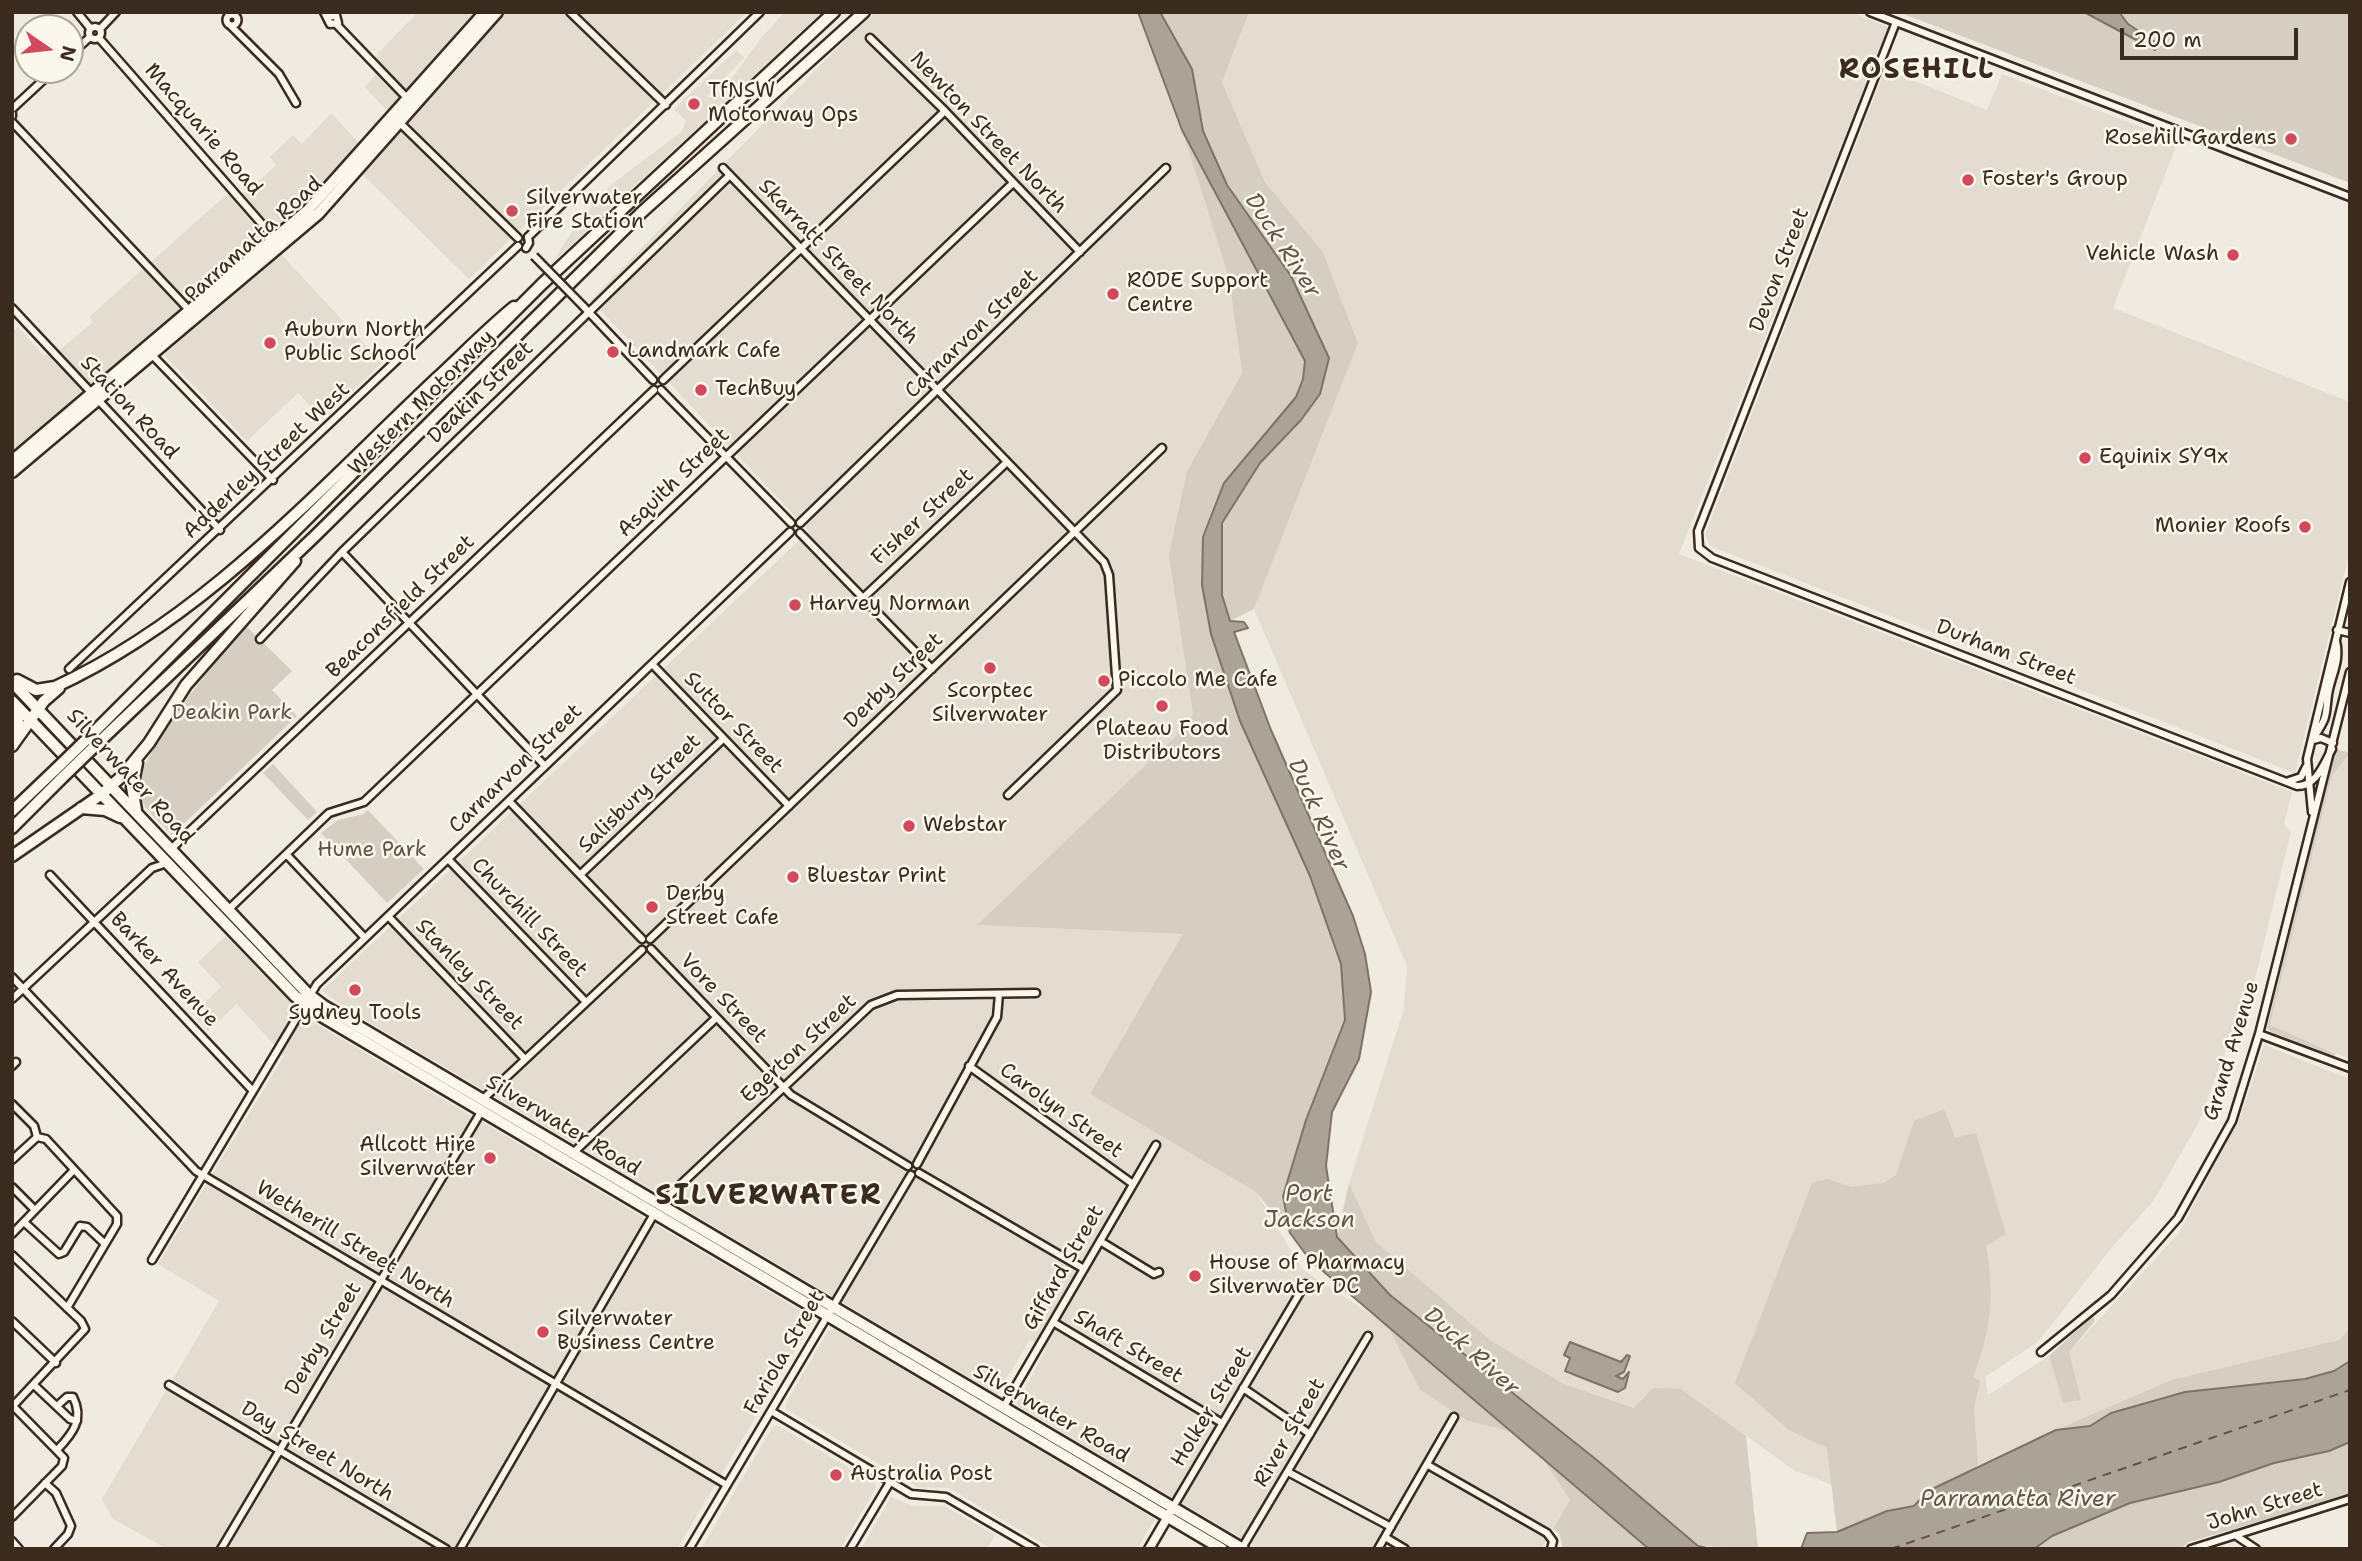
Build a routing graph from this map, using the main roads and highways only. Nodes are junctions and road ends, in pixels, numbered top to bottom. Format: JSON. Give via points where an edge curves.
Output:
{"nodes":[{"id":1,"x":485,"y":12,"type":"edge"},
{"id":2,"x":497,"y":12,"type":"edge"},
{"id":3,"x":834,"y":12,"type":"edge"},
{"id":4,"x":864,"y":12,"type":"edge"},
{"id":5,"x":396,"y":119,"type":"junction"},
{"id":6,"x":277,"y":242,"type":"junction"},
{"id":7,"x":542,"y":284,"type":"junction"},
{"id":8,"x":95,"y":398,"type":"junction"},
{"id":9,"x":12,"y":461,"type":"edge"},
{"id":10,"x":12,"y":472,"type":"edge"},
{"id":11,"x":315,"y":536,"type":"junction"},
{"id":12,"x":12,"y":676,"type":"edge"},
{"id":13,"x":68,"y":681,"type":"junction"},
{"id":14,"x":12,"y":682,"type":"edge"},
{"id":15,"x":12,"y":701,"type":"edge"},
{"id":16,"x":12,"y":707,"type":"edge"},
{"id":17,"x":38,"y":708,"type":"junction"},
{"id":18,"x":30,"y":719,"type":"junction"},
{"id":19,"x":12,"y":739,"type":"edge"},
{"id":20,"x":94,"y":740,"type":"junction"},
{"id":21,"x":12,"y":746,"type":"edge"},
{"id":22,"x":138,"y":759,"type":"junction"},
{"id":23,"x":60,"y":773,"type":"junction"},
{"id":24,"x":112,"y":785,"type":"junction"},
{"id":25,"x":102,"y":794,"type":"junction"},
{"id":26,"x":79,"y":808,"type":"junction"},
{"id":27,"x":12,"y":811,"type":"edge"},
{"id":28,"x":137,"y":811,"type":"junction"},
{"id":29,"x":133,"y":825,"type":"junction"},
{"id":30,"x":12,"y":828,"type":"edge"},
{"id":31,"x":12,"y":856,"type":"edge"},
{"id":32,"x":306,"y":999,"type":"junction"},
{"id":33,"x":657,"y":1209,"type":"junction"},
{"id":34,"x":829,"y":1311,"type":"junction"},
{"id":35,"x":1171,"y":1512,"type":"junction"},
{"id":36,"x":1243,"y":1548,"type":"edge"},
{"id":37,"x":1149,"y":1549,"type":"edge"},
{"id":38,"x":1222,"y":1549,"type":"edge"}],
"edges":[{"from":1,"to":5,"type":"highway","name":"Parramatta Road","via":[[408,99]]},
{"from":2,"to":5,"type":"highway","name":"Parramatta Road"},
{"from":3,"to":7,"type":"highway","name":"Western Motorway"},
{"from":4,"to":11,"type":"highway","name":"Western Motorway","via":[[642,212]]},
{"from":5,"to":6,"type":"highway","name":"Parramatta Road"},
{"from":6,"to":8,"type":"highway","name":"Parramatta Road","via":[[190,311]]},
{"from":6,"to":8,"type":"highway","name":"Parramatta Road","via":[[153,356]]},
{"from":7,"to":13,"type":"highway","via":[[230,573],[167,621]]},
{"from":7,"to":20,"type":"highway","name":"Western Motorway"},
{"from":8,"to":9,"type":"highway","name":"Parramatta Road"},
{"from":8,"to":10,"type":"highway","name":"Parramatta Road"},
{"from":11,"to":20,"type":"highway","name":"Western Motorway"},
{"from":11,"to":22,"type":"highway","via":[[186,685]]},
{"from":12,"to":13,"type":"highway","via":[[41,690]]},
{"from":13,"to":17,"type":"highway"},
{"from":14,"to":17,"type":"highway","name":"Silverwater Road"},
{"from":15,"to":18,"type":"highway","name":"Silverwater Road"},
{"from":16,"to":19,"type":"highway","via":[[18,720]]},
{"from":17,"to":18,"type":"highway"},
{"from":17,"to":24,"type":"highway","name":"Silverwater Road"},
{"from":18,"to":21,"type":"highway"},
{"from":18,"to":25,"type":"highway","name":"Silverwater Road"},
{"from":20,"to":23,"type":"highway","name":"Western Motorway","bridge":true},
{"from":22,"to":24,"type":"highway"},
{"from":22,"to":28,"type":"highway","via":[[132,786]]},
{"from":23,"to":27,"type":"highway","name":"Western Motorway"},
{"from":23,"to":30,"type":"highway","name":"Western Motorway"},
{"from":24,"to":25,"type":"highway"},
{"from":24,"to":28,"type":"highway","name":"Silverwater Road"},
{"from":25,"to":26,"type":"highway"},
{"from":25,"to":29,"type":"highway","name":"Silverwater Road"},
{"from":26,"to":29,"type":"highway","via":[[109,812]]},
{"from":26,"to":31,"type":"highway"},
{"from":28,"to":32,"type":"highway","name":"Silverwater Road"},
{"from":29,"to":32,"type":"highway","name":"Silverwater Road"},
{"from":32,"to":33,"type":"highway","name":"Silverwater Road","via":[[572,1153]]},
{"from":32,"to":33,"type":"highway","name":"Silverwater Road","via":[[481,1112]]},
{"from":33,"to":34,"type":"highway","name":"Silverwater Road"},
{"from":34,"to":35,"type":"highway","name":"Silverwater Road"},
{"from":34,"to":35,"type":"highway","name":"Silverwater Road","via":[[1003,1408]]},
{"from":35,"to":36,"type":"highway","name":"Silverwater Road"},
{"from":35,"to":37,"type":"main road","name":"Holker Street"},
{"from":35,"to":38,"type":"highway","name":"Silverwater Road"}]}
